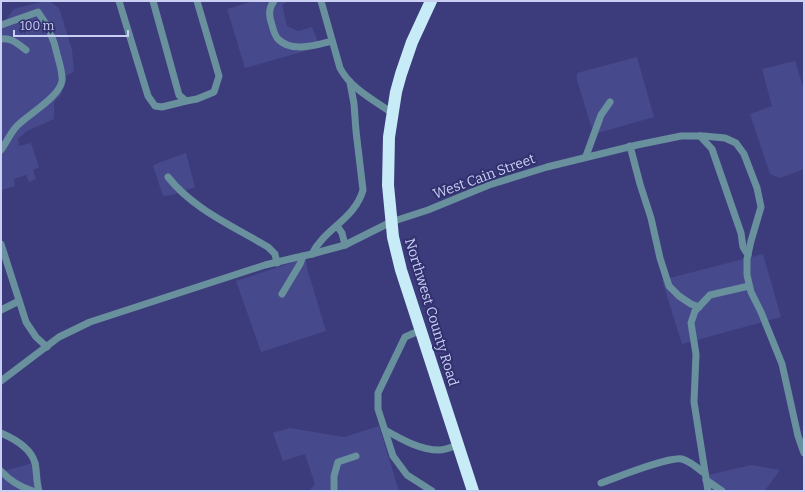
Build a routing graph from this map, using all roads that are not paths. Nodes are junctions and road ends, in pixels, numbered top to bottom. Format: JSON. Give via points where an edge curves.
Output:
{"nodes":[{"id":1,"x":119,"y":1,"type":"edge"},
{"id":2,"x":153,"y":1,"type":"edge"},
{"id":3,"x":197,"y":1,"type":"edge"},
{"id":4,"x":274,"y":1,"type":"edge"},
{"id":5,"x":321,"y":1,"type":"edge"},
{"id":6,"x":431,"y":1,"type":"edge"},
{"id":7,"x":1,"y":25,"type":"edge"},
{"id":8,"x":1,"y":39,"type":"edge"},
{"id":9,"x":332,"y":41,"type":"junction"},
{"id":10,"x":26,"y":50,"type":"dead end"},
{"id":11,"x":350,"y":82,"type":"junction"},
{"id":12,"x":186,"y":101,"type":"junction"},
{"id":13,"x":610,"y":102,"type":"dead end"},
{"id":14,"x":392,"y":113,"type":"junction"},
{"id":15,"x":700,"y":136,"type":"junction"},
{"id":16,"x":630,"y":146,"type":"junction"},
{"id":17,"x":1,"y":150,"type":"edge"},
{"id":18,"x":586,"y":156,"type":"junction"},
{"id":19,"x":168,"y":177,"type":"dead end"},
{"id":20,"x":391,"y":222,"type":"junction"},
{"id":21,"x":337,"y":226,"type":"junction"},
{"id":22,"x":1,"y":244,"type":"edge"},
{"id":23,"x":345,"y":245,"type":"junction"},
{"id":24,"x":312,"y":254,"type":"junction"},
{"id":25,"x":748,"y":255,"type":"junction"},
{"id":26,"x":303,"y":256,"type":"junction"},
{"id":27,"x":277,"y":263,"type":"junction"},
{"id":28,"x":749,"y":286,"type":"junction"},
{"id":29,"x":282,"y":294,"type":"dead end"},
{"id":30,"x":19,"y":301,"type":"junction"},
{"id":31,"x":699,"y":307,"type":"junction"},
{"id":32,"x":1,"y":310,"type":"edge"},
{"id":33,"x":421,"y":330,"type":"junction"},
{"id":34,"x":46,"y":347,"type":"junction"},
{"id":35,"x":1,"y":381,"type":"edge"},
{"id":36,"x":385,"y":430,"type":"junction"},
{"id":37,"x":1,"y":433,"type":"edge"},
{"id":38,"x":458,"y":445,"type":"junction"},
{"id":39,"x":804,"y":453,"type":"edge"},
{"id":40,"x":356,"y":456,"type":"dead end"},
{"id":41,"x":1,"y":471,"type":"edge"},
{"id":42,"x":706,"y":477,"type":"junction"},
{"id":43,"x":601,"y":483,"type":"dead end"},
{"id":44,"x":33,"y":491,"type":"edge"},
{"id":45,"x":39,"y":491,"type":"edge"},
{"id":46,"x":334,"y":491,"type":"edge"},
{"id":47,"x":432,"y":491,"type":"edge"},
{"id":48,"x":473,"y":491,"type":"edge"},
{"id":49,"x":708,"y":491,"type":"edge"},
{"id":50,"x":722,"y":491,"type":"edge"}],
"edges":[{"from":1,"to":12,"type":"street","via":[[148,96],[155,106],[162,107]]},
{"from":2,"to":12,"type":"street","via":[[179,96]]},
{"from":3,"to":12,"type":"street","via":[[220,76],[214,92]]},
{"from":4,"to":9,"type":"street","via":[[269,14],[277,39],[289,47]]},
{"from":5,"to":9,"type":"street"},
{"from":6,"to":14,"type":"highway","name":"Northwest County Road","via":[[410,48]]},
{"from":7,"to":17,"type":"street","via":[[38,12],[55,43],[62,81],[59,89],[16,127]]},
{"from":8,"to":10,"type":"street","via":[[15,41]]},
{"from":9,"to":11,"type":"street","via":[[340,68]]},
{"from":11,"to":14,"type":"street"},
{"from":11,"to":21,"type":"street","via":[[363,190],[361,198]]},
{"from":13,"to":18,"type":"street","via":[[601,115]]},
{"from":14,"to":20,"type":"highway","name":"Northwest County Road","via":[[388,170]]},
{"from":15,"to":16,"type":"street","name":"West Cain Street","via":[[681,136]]},
{"from":15,"to":25,"type":"street","via":[[712,149],[741,233],[743,248]]},
{"from":15,"to":25,"type":"street","name":"West Cain Street","via":[[725,138],[736,143],[744,154],[762,207]]},
{"from":16,"to":18,"type":"street","name":"West Cain Street"},
{"from":16,"to":31,"type":"street","via":[[669,286],[679,296]]},
{"from":18,"to":20,"type":"street","name":"West Cain Street","via":[[489,185]]},
{"from":19,"to":27,"type":"street","via":[[187,197],[204,209],[268,247]]},
{"from":20,"to":23,"type":"street","name":"West Cain Street"},
{"from":20,"to":33,"type":"highway","name":"Northwest County Road","via":[[401,270]]},
{"from":21,"to":23,"type":"street"},
{"from":21,"to":24,"type":"street","via":[[317,245]]},
{"from":22,"to":30,"type":"street"},
{"from":23,"to":24,"type":"street","name":"West Cain Street"},
{"from":24,"to":26,"type":"street","name":"West Cain Street"},
{"from":25,"to":28,"type":"street"},
{"from":26,"to":27,"type":"street","name":"West Cain Street"},
{"from":26,"to":29,"type":"street"},
{"from":27,"to":34,"type":"street","name":"West Cain Street","via":[[90,322]]},
{"from":28,"to":31,"type":"street","via":[[710,296]]},
{"from":28,"to":39,"type":"street","via":[[782,364]]},
{"from":30,"to":32,"type":"street"},
{"from":30,"to":34,"type":"street","via":[[26,322]]},
{"from":31,"to":42,"type":"street","via":[[691,323],[696,354],[694,402]]},
{"from":33,"to":36,"type":"street","via":[[405,337],[378,393],[378,409]]},
{"from":33,"to":38,"type":"highway","name":"Northwest County Road"},
{"from":34,"to":35,"type":"street","name":"West Cain Street"},
{"from":36,"to":38,"type":"street","via":[[424,448],[440,450]]},
{"from":36,"to":47,"type":"street","via":[[393,456],[408,475]]},
{"from":37,"to":45,"type":"street","via":[[23,445],[33,458]]},
{"from":38,"to":48,"type":"highway","name":"Northwest County Road"},
{"from":40,"to":46,"type":"street","via":[[338,462],[334,476]]},
{"from":41,"to":44,"type":"street","via":[[20,487]]},
{"from":42,"to":43,"type":"street","via":[[682,459],[668,461]]},
{"from":42,"to":49,"type":"street"},
{"from":42,"to":50,"type":"street"}]}
